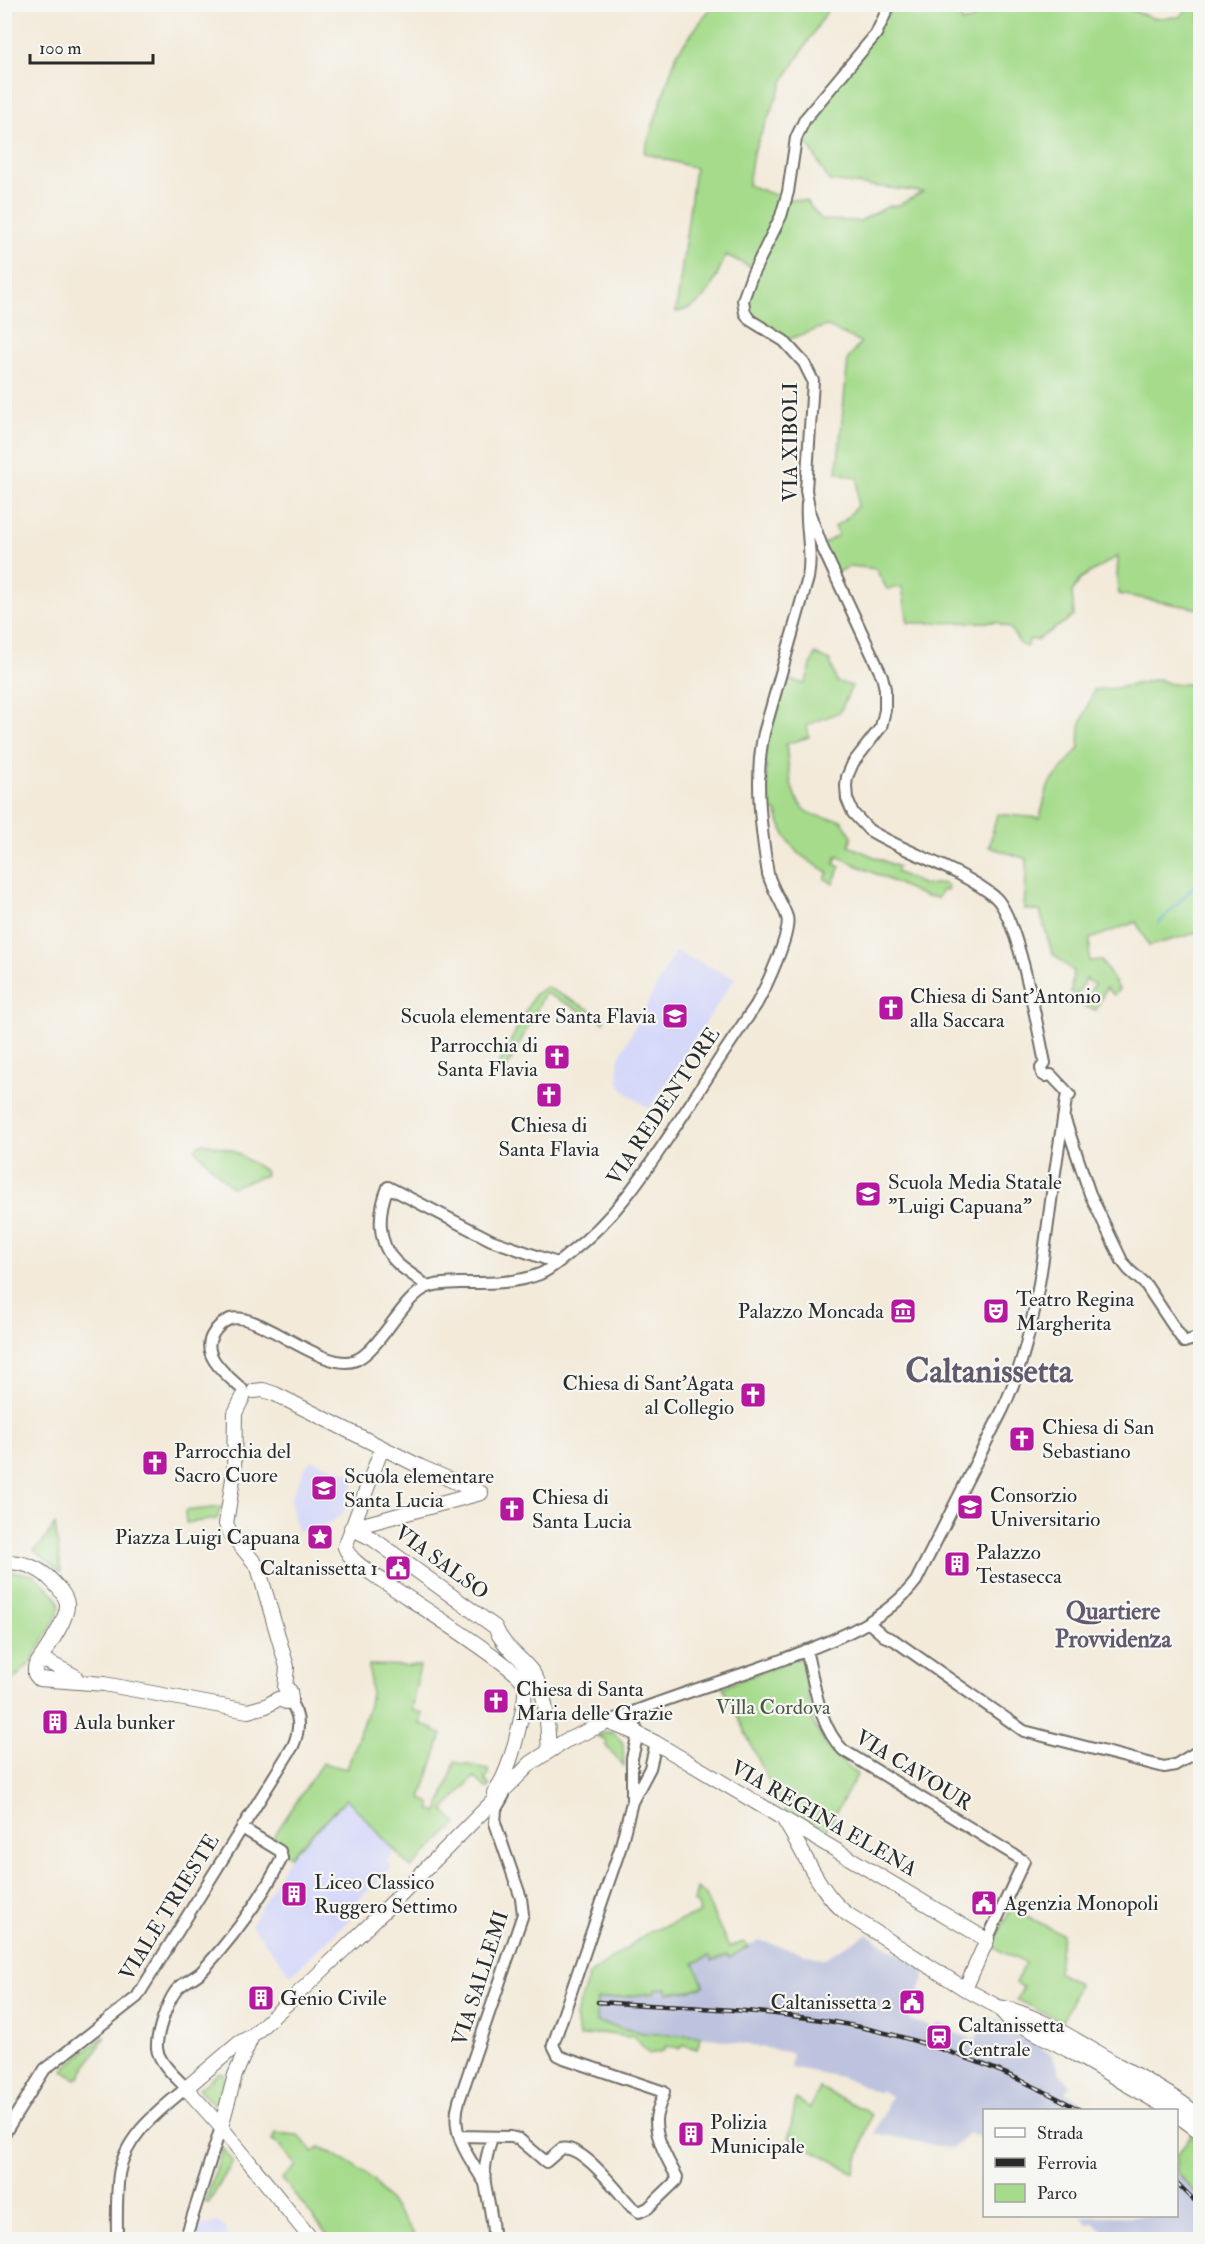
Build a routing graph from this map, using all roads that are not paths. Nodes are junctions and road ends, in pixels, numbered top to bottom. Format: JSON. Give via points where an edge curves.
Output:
{"nodes":[{"id":1,"x":890,"y":4,"type":"edge"},
{"id":2,"x":807,"y":502,"type":"junction"},
{"id":3,"x":1064,"y":1115,"type":"junction"},
{"id":4,"x":557,"y":1263,"type":"junction"},
{"id":5,"x":427,"y":1287,"type":"junction"},
{"id":6,"x":1200,"y":1337,"type":"edge"},
{"id":7,"x":246,"y":1392,"type":"junction"},
{"id":8,"x":382,"y":1448,"type":"junction"},
{"id":9,"x":351,"y":1528,"type":"junction"},
{"id":10,"x":4,"y":1562,"type":"edge"},
{"id":11,"x":869,"y":1623,"type":"junction"},
{"id":12,"x":806,"y":1650,"type":"junction"},
{"id":13,"x":284,"y":1696,"type":"junction"},
{"id":14,"x":631,"y":1713,"type":"junction"},
{"id":15,"x":608,"y":1722,"type":"junction"},
{"id":16,"x":639,"y":1734,"type":"junction"},
{"id":17,"x":656,"y":1743,"type":"junction"},
{"id":18,"x":549,"y":1750,"type":"junction"},
{"id":19,"x":1200,"y":1750,"type":"edge"},
{"id":20,"x":511,"y":1754,"type":"junction"},
{"id":21,"x":531,"y":1763,"type":"junction"},
{"id":22,"x":511,"y":1784,"type":"junction"},
{"id":23,"x":632,"y":1802,"type":"junction"},
{"id":24,"x":484,"y":1808,"type":"junction"},
{"id":25,"x":784,"y":1820,"type":"junction"},
{"id":26,"x":242,"y":1828,"type":"junction"},
{"id":27,"x":987,"y":1940,"type":"junction"},
{"id":28,"x":965,"y":1989,"type":"junction"},
{"id":29,"x":998,"y":2007,"type":"junction"},
{"id":30,"x":252,"y":2036,"type":"junction"},
{"id":31,"x":219,"y":2061,"type":"junction"},
{"id":32,"x":235,"y":2074,"type":"junction"},
{"id":33,"x":186,"y":2088,"type":"junction"},
{"id":34,"x":1169,"y":2109,"type":"edge"},
{"id":35,"x":1178,"y":2116,"type":"edge"},
{"id":36,"x":1200,"y":2117,"type":"edge"},
{"id":37,"x":221,"y":2127,"type":"junction"},
{"id":38,"x":1200,"y":2132,"type":"edge"},
{"id":39,"x":4,"y":2134,"type":"edge"},
{"id":40,"x":459,"y":2136,"type":"junction"},
{"id":41,"x":492,"y":2137,"type":"junction"},
{"id":42,"x":485,"y":2183,"type":"junction"},
{"id":43,"x":117,"y":2240,"type":"edge"},
{"id":44,"x":185,"y":2240,"type":"edge"},
{"id":45,"x":312,"y":2240,"type":"edge"},
{"id":46,"x":493,"y":2240,"type":"edge"}],
"edges":[{"from":1,"to":2,"type":"street","name":"VIA XIBOLI","via":[[876,34],[805,119],[796,138],[781,216],[743,300],[750,320],[784,341],[804,363],[813,381]]},
{"from":2,"to":3,"type":"street","name":"VIA XIBOLI","via":[[823,549],[884,683],[881,726],[847,777],[846,792],[853,813],[879,836],[968,880],[1005,909],[1045,1063],[1053,1067],[1051,1075],[1066,1096]]},
{"from":2,"to":4,"type":"street","name":"VIA REDENTORE","via":[[806,528],[812,552],[808,578],[759,756],[767,865],[771,884],[788,919],[787,932],[762,994],[642,1177],[607,1222]]},
{"from":3,"to":6,"type":"street","via":[[1090,1194],[1122,1261],[1146,1285],[1184,1342]]},
{"from":3,"to":11,"type":"street","via":[[1035,1300],[1012,1389],[919,1576],[905,1594]]},
{"from":4,"to":5,"type":"street","name":"VIA REDENTORE","via":[[526,1279]]},
{"from":4,"to":5,"type":"street","via":[[482,1236],[388,1187],[380,1222],[385,1246],[398,1265]]},
{"from":5,"to":7,"type":"street","via":[[363,1356],[348,1363],[332,1360],[249,1321],[226,1321],[211,1337],[210,1353]]},
{"from":7,"to":8,"type":"main road","via":[[262,1390],[275,1394]]},
{"from":7,"to":13,"type":"main road","via":[[235,1413],[234,1472],[226,1524],[258,1567],[287,1667]]},
{"from":8,"to":9,"type":"main road"},
{"from":8,"to":9,"type":"main road","via":[[481,1493]]},
{"from":9,"to":18,"type":"main road","name":"VIA SALSO","via":[[373,1539],[495,1627],[500,1639],[532,1672],[538,1684],[545,1700]]},
{"from":9,"to":20,"type":"main road","via":[[345,1547],[350,1557],[494,1657],[525,1684]]},
{"from":10,"to":13,"type":"main road","via":[[35,1568],[63,1594],[66,1611],[47,1668],[91,1682],[248,1711]]},
{"from":11,"to":12,"type":"street"},
{"from":11,"to":19,"type":"street","via":[[1024,1731],[1164,1767]]},
{"from":12,"to":14,"type":"street"},
{"from":12,"to":27,"type":"street","name":"VIA CAVOUR","via":[[826,1728],[843,1750],[1024,1861]]},
{"from":13,"to":26,"type":"street","name":"VIALE TRIESTE","via":[[298,1719],[297,1737]]},
{"from":14,"to":15,"type":"street"},
{"from":14,"to":16,"type":"street"},
{"from":15,"to":16,"type":"main road","name":"VIA REGINA ELENA"},
{"from":15,"to":18,"type":"main road"},
{"from":16,"to":17,"type":"main road","name":"VIA REGINA ELENA"},
{"from":16,"to":23,"type":"street","via":[[632,1758]]},
{"from":17,"to":23,"type":"street","via":[[650,1768]]},
{"from":17,"to":25,"type":"main road","name":"VIA REGINA ELENA"},
{"from":18,"to":21,"type":"main road"},
{"from":20,"to":21,"type":"main road","via":[[516,1762]]},
{"from":20,"to":24,"type":"main road","via":[[504,1776]]},
{"from":21,"to":22,"type":"main road"},
{"from":22,"to":24,"type":"main road"},
{"from":22,"to":40,"type":"street","name":"VIA SALLEMI","via":[[496,1809],[495,1823],[523,1914],[457,2108]]},
{"from":23,"to":41,"type":"street","via":[[620,1850],[553,2045],[558,2055],[664,2091],[657,2127],[676,2181],[639,2212],[589,2160],[570,2149],[561,2149],[546,2162],[519,2139]]},
{"from":24,"to":30,"type":"main road","via":[[386,1909]]},
{"from":25,"to":27,"type":"main road","name":"VIA REGINA ELENA"},
{"from":25,"to":28,"type":"main road","via":[[835,1905]]},
{"from":26,"to":33,"type":"street","via":[[280,1851],[282,1858],[221,1951],[174,1993],[157,2048]]},
{"from":26,"to":39,"type":"street","name":"VIALE TRIESTE","via":[[137,1997],[45,2069]]},
{"from":27,"to":28,"type":"main road"},
{"from":28,"to":29,"type":"main road"},
{"from":29,"to":34,"type":"main road","via":[[1008,2018]]},
{"from":29,"to":36,"type":"main road","via":[[1012,2009],[1073,2040]]},
{"from":30,"to":31,"type":"main road"},
{"from":30,"to":32,"type":"main road"},
{"from":31,"to":32,"type":"main road","via":[[230,2066]]},
{"from":31,"to":33,"type":"main road"},
{"from":32,"to":37,"type":"main road"},
{"from":33,"to":37,"type":"main road"},
{"from":33,"to":43,"type":"street","via":[[130,2144],[119,2175]]},
{"from":35,"to":38,"type":"main road"},
{"from":37,"to":44,"type":"street"},
{"from":37,"to":45,"type":"main road"},
{"from":40,"to":41,"type":"street"},
{"from":40,"to":42,"type":"street","name":"VIA SALLEMI"},
{"from":41,"to":42,"type":"street","name":"VIA SALLEMI"},
{"from":42,"to":46,"type":"street","name":"VIA SALLEMI"}]}
